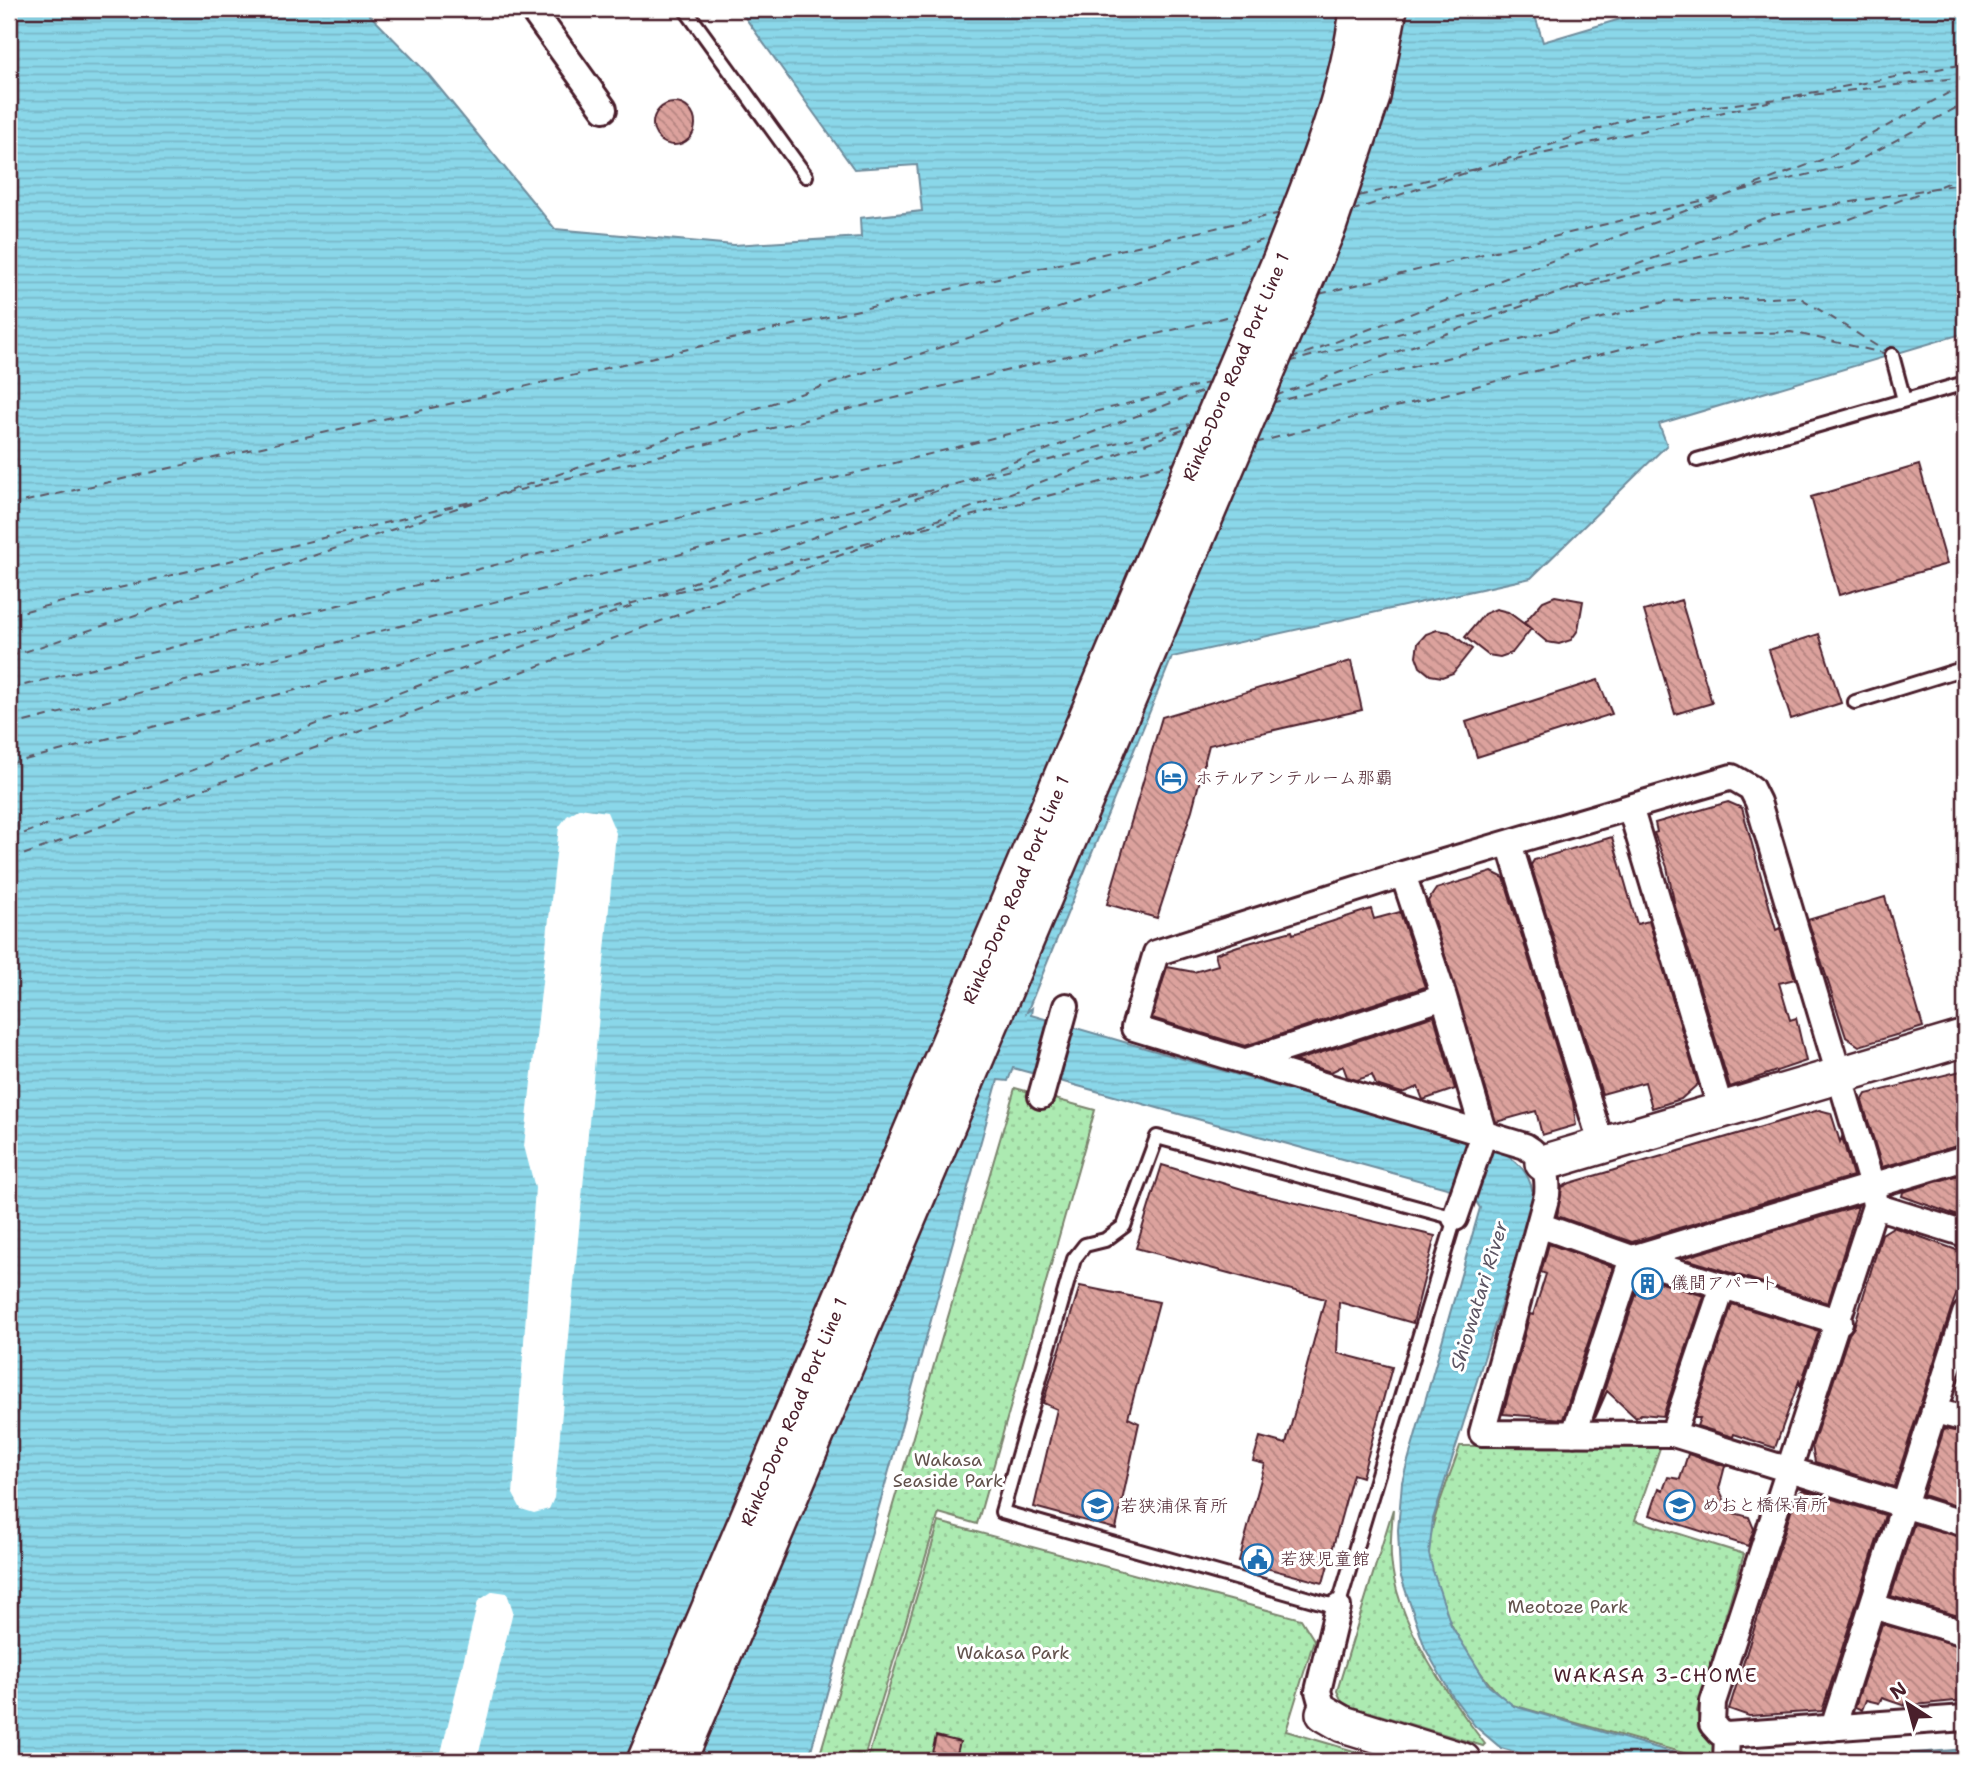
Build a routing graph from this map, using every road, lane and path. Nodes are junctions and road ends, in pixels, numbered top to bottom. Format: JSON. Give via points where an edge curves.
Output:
{"nodes":[{"id":1,"x":532,"y":9,"type":"edge"},
{"id":2,"x":685,"y":9,"type":"edge"},
{"id":3,"x":1358,"y":9,"type":"edge"},
{"id":4,"x":1389,"y":9,"type":"edge"},
{"id":5,"x":604,"y":109,"type":"dead end"},
{"id":6,"x":806,"y":176,"type":"dead end"},
{"id":7,"x":1892,"y":355,"type":"dead end"},
{"id":8,"x":1965,"y":383,"type":"edge"},
{"id":9,"x":1904,"y":400,"type":"junction"},
{"id":10,"x":1697,"y":460,"type":"dead end"},
{"id":11,"x":1965,"y":668,"type":"edge"},
{"id":12,"x":1854,"y":702,"type":"dead end"},
{"id":13,"x":1630,"y":807,"type":"junction"},
{"id":14,"x":1509,"y":843,"type":"junction"},
{"id":15,"x":1403,"y":874,"type":"junction"},
{"id":16,"x":1444,"y":998,"type":"junction"},
{"id":17,"x":1066,"y":1006,"type":"dead end"},
{"id":18,"x":1965,"y":1038,"type":"edge"},
{"id":19,"x":1247,"y":1061,"type":"junction"},
{"id":20,"x":1839,"y":1075,"type":"junction"},
{"id":21,"x":1041,"y":1096,"type":"dead end"},
{"id":22,"x":1721,"y":1110,"type":"junction"},
{"id":23,"x":1480,"y":1141,"type":"junction"},
{"id":24,"x":1602,"y":1146,"type":"junction"},
{"id":25,"x":1965,"y":1158,"type":"edge"},
{"id":26,"x":1543,"y":1163,"type":"junction"},
{"id":27,"x":1874,"y":1196,"type":"junction"},
{"id":28,"x":1458,"y":1207,"type":"junction"},
{"id":29,"x":1539,"y":1225,"type":"junction"},
{"id":30,"x":1965,"y":1234,"type":"edge"},
{"id":31,"x":1632,"y":1258,"type":"junction"},
{"id":32,"x":1723,"y":1286,"type":"junction"},
{"id":33,"x":1965,"y":1314,"type":"edge"},
{"id":34,"x":1839,"y":1322,"type":"junction"},
{"id":35,"x":1961,"y":1342,"type":"edge"},
{"id":36,"x":1935,"y":1410,"type":"junction"},
{"id":37,"x":1965,"y":1419,"type":"edge"},
{"id":38,"x":1574,"y":1434,"type":"junction"},
{"id":39,"x":1673,"y":1434,"type":"junction"},
{"id":40,"x":1791,"y":1470,"type":"junction"},
{"id":41,"x":1905,"y":1506,"type":"junction"},
{"id":42,"x":1965,"y":1524,"type":"edge"},
{"id":43,"x":1872,"y":1606,"type":"junction"},
{"id":44,"x":1338,"y":1607,"type":"junction"},
{"id":45,"x":1965,"y":1633,"type":"edge"},
{"id":46,"x":1324,"y":1713,"type":"joint"},
{"id":47,"x":1965,"y":1718,"type":"edge"},
{"id":48,"x":1833,"y":1728,"type":"junction"},
{"id":49,"x":1727,"y":1735,"type":"junction"},
{"id":50,"x":645,"y":1761,"type":"edge"},
{"id":51,"x":678,"y":1761,"type":"edge"},
{"id":52,"x":1463,"y":1761,"type":"edge"},
{"id":53,"x":1726,"y":1761,"type":"edge"}],
"edges":[{"from":1,"to":5,"type":"street"},
{"from":2,"to":6,"type":"lane"},
{"from":3,"to":50,"type":"street","name":"Rinko-Doro Road Port Line 1","via":[[1343,88],[1281,259]]},
{"from":4,"to":51,"type":"street","name":"Rinko-Doro Road Port Line 1","via":[[1372,97],[1328,227]]},
{"from":7,"to":9,"type":"lane"},
{"from":8,"to":9,"type":"lane"},
{"from":9,"to":10,"type":"lane"},
{"from":11,"to":12,"type":"lane"},
{"from":13,"to":14,"type":"street"},
{"from":13,"to":20,"type":"street","via":[[1732,777],[1751,788]]},
{"from":13,"to":22,"type":"street"},
{"from":14,"to":15,"type":"street"},
{"from":14,"to":24,"type":"street"},
{"from":15,"to":16,"type":"street"},
{"from":15,"to":19,"type":"street","via":[[1156,953],[1134,1028]]},
{"from":16,"to":19,"type":"street"},
{"from":16,"to":23,"type":"street"},
{"from":17,"to":21,"type":"street"},
{"from":18,"to":20,"type":"street"},
{"from":19,"to":23,"type":"street"},
{"from":20,"to":22,"type":"street"},
{"from":20,"to":27,"type":"street"},
{"from":22,"to":24,"type":"street"},
{"from":23,"to":26,"type":"street","via":[[1525,1146]]},
{"from":23,"to":28,"type":"street"},
{"from":24,"to":26,"type":"street"},
{"from":25,"to":27,"type":"street"},
{"from":26,"to":29,"type":"street","via":[[1548,1180]]},
{"from":27,"to":30,"type":"street"},
{"from":27,"to":31,"type":"street"},
{"from":27,"to":34,"type":"street"},
{"from":28,"to":44,"type":"lane"},
{"from":28,"to":44,"type":"lane","via":[[1157,1137],[1124,1226],[1105,1240],[1085,1245],[1074,1259],[1002,1511]]},
{"from":29,"to":31,"type":"street"},
{"from":29,"to":38,"type":"street","via":[[1482,1433]]},
{"from":31,"to":32,"type":"street"},
{"from":31,"to":38,"type":"street"},
{"from":32,"to":34,"type":"street"},
{"from":32,"to":39,"type":"street"},
{"from":33,"to":35,"type":"street"},
{"from":34,"to":40,"type":"street"},
{"from":35,"to":36,"type":"street"},
{"from":36,"to":37,"type":"street"},
{"from":36,"to":41,"type":"street"},
{"from":38,"to":39,"type":"street"},
{"from":39,"to":40,"type":"street"},
{"from":40,"to":41,"type":"street"},
{"from":40,"to":49,"type":"street","via":[[1713,1702],[1712,1724]]},
{"from":41,"to":42,"type":"street"},
{"from":41,"to":43,"type":"street"},
{"from":43,"to":45,"type":"street"},
{"from":43,"to":48,"type":"street"},
{"from":44,"to":46,"type":"street","via":[[1318,1692]]},
{"from":46,"to":52,"type":"street","via":[[1343,1724]]},
{"from":47,"to":48,"type":"street"},
{"from":48,"to":49,"type":"street"},
{"from":49,"to":53,"type":"street"}]}
